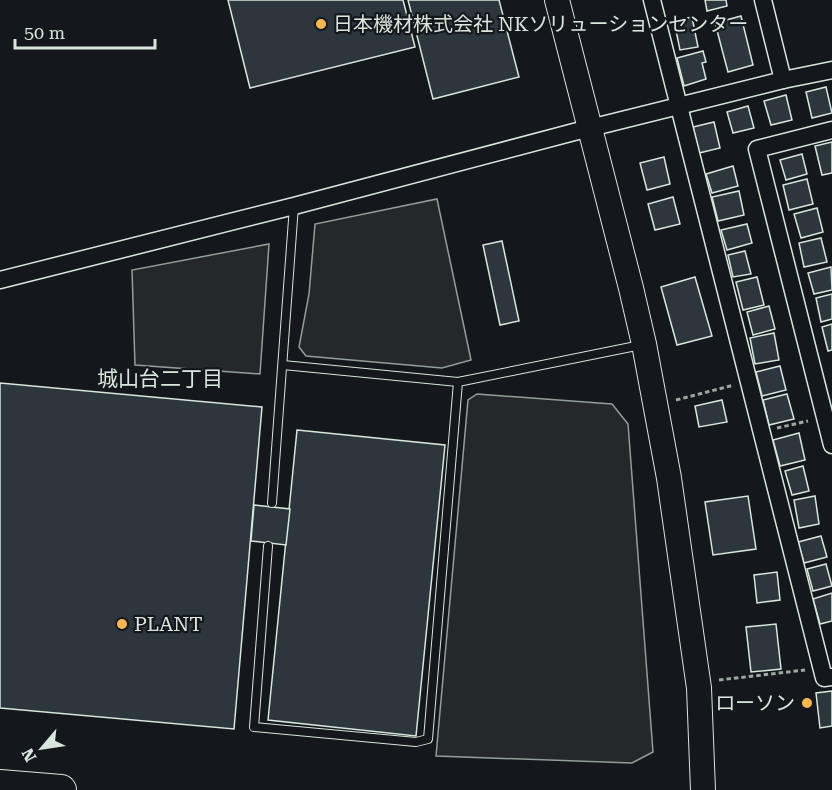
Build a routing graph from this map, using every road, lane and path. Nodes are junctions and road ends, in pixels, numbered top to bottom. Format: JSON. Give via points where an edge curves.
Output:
{"nodes":[{"id":1,"x":557,"y":0,"type":"edge"},
{"id":2,"x":652,"y":0,"type":"edge"},
{"id":3,"x":763,"y":0,"type":"edge"},
{"id":4,"x":832,"y":70,"type":"edge"},
{"id":5,"x":783,"y":80,"type":"junction"},
{"id":6,"x":679,"y":106,"type":"junction"},
{"id":7,"x":590,"y":128,"type":"junction"},
{"id":8,"x":832,"y":130,"type":"edge"},
{"id":9,"x":294,"y":206,"type":"junction"},
{"id":10,"x":0,"y":280,"type":"edge"},
{"id":11,"x":644,"y":344,"type":"junction"},
{"id":12,"x":283,"y":365,"type":"junction"},
{"id":13,"x":748,"y":381,"type":"junction"},
{"id":14,"x":458,"y":382,"type":"junction"},
{"id":15,"x":826,"y":392,"type":"edge"},
{"id":16,"x":675,"y":400,"type":"dead end"},
{"id":17,"x":825,"y":417,"type":"junction"},
{"id":18,"x":761,"y":432,"type":"junction"},
{"id":19,"x":832,"y":445,"type":"edge"},
{"id":20,"x":272,"y":503,"type":"dead end"},
{"id":21,"x":268,"y":546,"type":"dead end"},
{"id":22,"x":827,"y":672,"type":"edge"},
{"id":23,"x":717,"y":680,"type":"dead end"},
{"id":24,"x":0,"y":785,"type":"edge"},
{"id":25,"x":61,"y":790,"type":"edge"},
{"id":26,"x":703,"y":790,"type":"edge"}],
"edges":[{"from":1,"to":7,"type":"street"},
{"from":2,"to":6,"type":"street"},
{"from":3,"to":5,"type":"street"},
{"from":4,"to":5,"type":"street"},
{"from":5,"to":6,"type":"street"},
{"from":6,"to":7,"type":"street"},
{"from":6,"to":13,"type":"street"},
{"from":7,"to":9,"type":"street"},
{"from":7,"to":11,"type":"street"},
{"from":8,"to":15,"type":"street","via":[[756,149]]},
{"from":9,"to":10,"type":"street"},
{"from":9,"to":12,"type":"lane"},
{"from":11,"to":14,"type":"lane"},
{"from":11,"to":26,"type":"street","via":[[669,478],[699,688]]},
{"from":12,"to":14,"type":"lane"},
{"from":12,"to":20,"type":"lane"},
{"from":13,"to":16,"type":"path"},
{"from":13,"to":18,"type":"street"},
{"from":14,"to":21,"type":"lane","via":[[428,739],[416,742],[254,727]]},
{"from":15,"to":17,"type":"street"},
{"from":17,"to":18,"type":"path"},
{"from":17,"to":19,"type":"street"},
{"from":18,"to":22,"type":"street"},
{"from":22,"to":23,"type":"path"},
{"from":24,"to":25,"type":"highway"}]}
